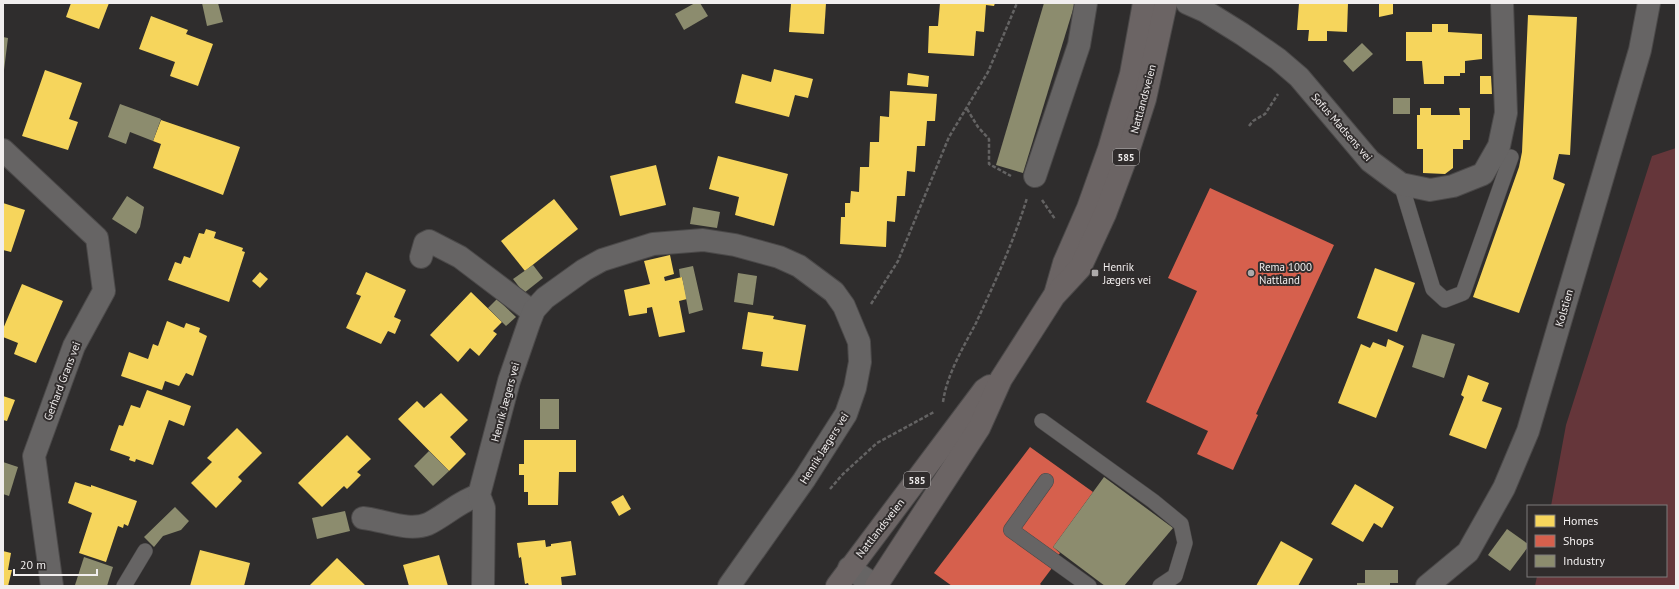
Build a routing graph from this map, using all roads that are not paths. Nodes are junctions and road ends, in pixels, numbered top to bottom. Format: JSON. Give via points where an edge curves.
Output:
{"nodes":[{"id":1,"x":1086,"y":3,"type":"edge"},
{"id":2,"x":1144,"y":3,"type":"edge"},
{"id":3,"x":1166,"y":3,"type":"edge"},
{"id":4,"x":1187,"y":3,"type":"edge"},
{"id":5,"x":1502,"y":3,"type":"edge"},
{"id":6,"x":1649,"y":3,"type":"edge"},
{"id":7,"x":3,"y":150,"type":"edge"},
{"id":8,"x":1511,"y":157,"type":"dead end"},
{"id":9,"x":1035,"y":176,"type":"road end"},
{"id":10,"x":1401,"y":184,"type":"junction"},
{"id":11,"x":421,"y":257,"type":"dead end"},
{"id":12,"x":1054,"y":296,"type":"junction"},
{"id":13,"x":534,"y":310,"type":"junction"},
{"id":14,"x":1001,"y":379,"type":"junction"},
{"id":15,"x":1042,"y":421,"type":"dead end"},
{"id":16,"x":1046,"y":481,"type":"dead end"},
{"id":17,"x":479,"y":494,"type":"junction"},
{"id":18,"x":363,"y":518,"type":"dead end"},
{"id":19,"x":145,"y":551,"type":"dead end"},
{"id":20,"x":849,"y":568,"type":"junction"},
{"id":21,"x":52,"y":586,"type":"edge"},
{"id":22,"x":124,"y":586,"type":"edge"},
{"id":23,"x":483,"y":586,"type":"edge"},
{"id":24,"x":730,"y":586,"type":"edge"},
{"id":25,"x":837,"y":586,"type":"edge"},
{"id":26,"x":876,"y":586,"type":"edge"},
{"id":27,"x":1089,"y":586,"type":"edge"},
{"id":28,"x":1160,"y":586,"type":"edge"},
{"id":29,"x":1427,"y":586,"type":"edge"}],
"edges":[{"from":1,"to":9,"type":"street","via":[[1079,45]]},
{"from":2,"to":12,"type":"main road","name":"Nattlandsveien","number":"585","via":[[1131,74],[1109,149],[1088,208],[1064,263]]},
{"from":3,"to":12,"type":"main road","name":"Nattlandsveien","number":"585","via":[[1145,99],[1105,214],[1080,268]]},
{"from":4,"to":10,"type":"street","name":"Sofus Madsens vei","via":[[1205,11],[1278,59],[1299,77],[1370,162]]},
{"from":5,"to":10,"type":"street","name":"Sofus Madsens vei","via":[[1506,113],[1498,146],[1486,169],[1483,174],[1453,186],[1430,190]]},
{"from":6,"to":29,"type":"street","name":"Kolstien","via":[[1640,50],[1528,431],[1504,488],[1468,552]]},
{"from":7,"to":21,"type":"street","name":"Gerhard Grans vei","via":[[97,238],[104,291],[74,346],[34,456]]},
{"from":8,"to":10,"type":"lane","via":[[1463,293],[1445,300],[1433,289]]},
{"from":11,"to":13,"type":"street","via":[[425,244],[429,241],[460,257],[530,310]]},
{"from":12,"to":14,"type":"main road","name":"Nattlandsveien","number":"585"},
{"from":13,"to":17,"type":"street","name":"Henrik Jægers vei","via":[[508,381]]},
{"from":13,"to":24,"type":"street","name":"Henrik Jægers vei","via":[[545,298],[602,260],[653,244],[703,240],[735,245],[779,257],[799,266],[834,292],[844,306],[859,342],[860,362],[846,414],[804,480]]},
{"from":14,"to":20,"type":"main road","name":"Nattlandsveien","number":"585","via":[[984,390]]},
{"from":14,"to":26,"type":"main road","name":"Nattlandsveien","number":"585","via":[[979,428]]},
{"from":15,"to":28,"type":"lane","via":[[1181,524],[1185,543],[1175,576]]},
{"from":16,"to":27,"type":"lane","via":[[1011,530]]},
{"from":17,"to":18,"type":"street","via":[[427,524],[397,525],[378,519]]},
{"from":17,"to":23,"type":"street","name":"Henrik Jægers vei","via":[[484,508]]},
{"from":19,"to":22,"type":"lane"},
{"from":20,"to":25,"type":"main road","name":"Nattlandsveien","number":"585"},
{"from":20,"to":26,"type":"street"}]}
